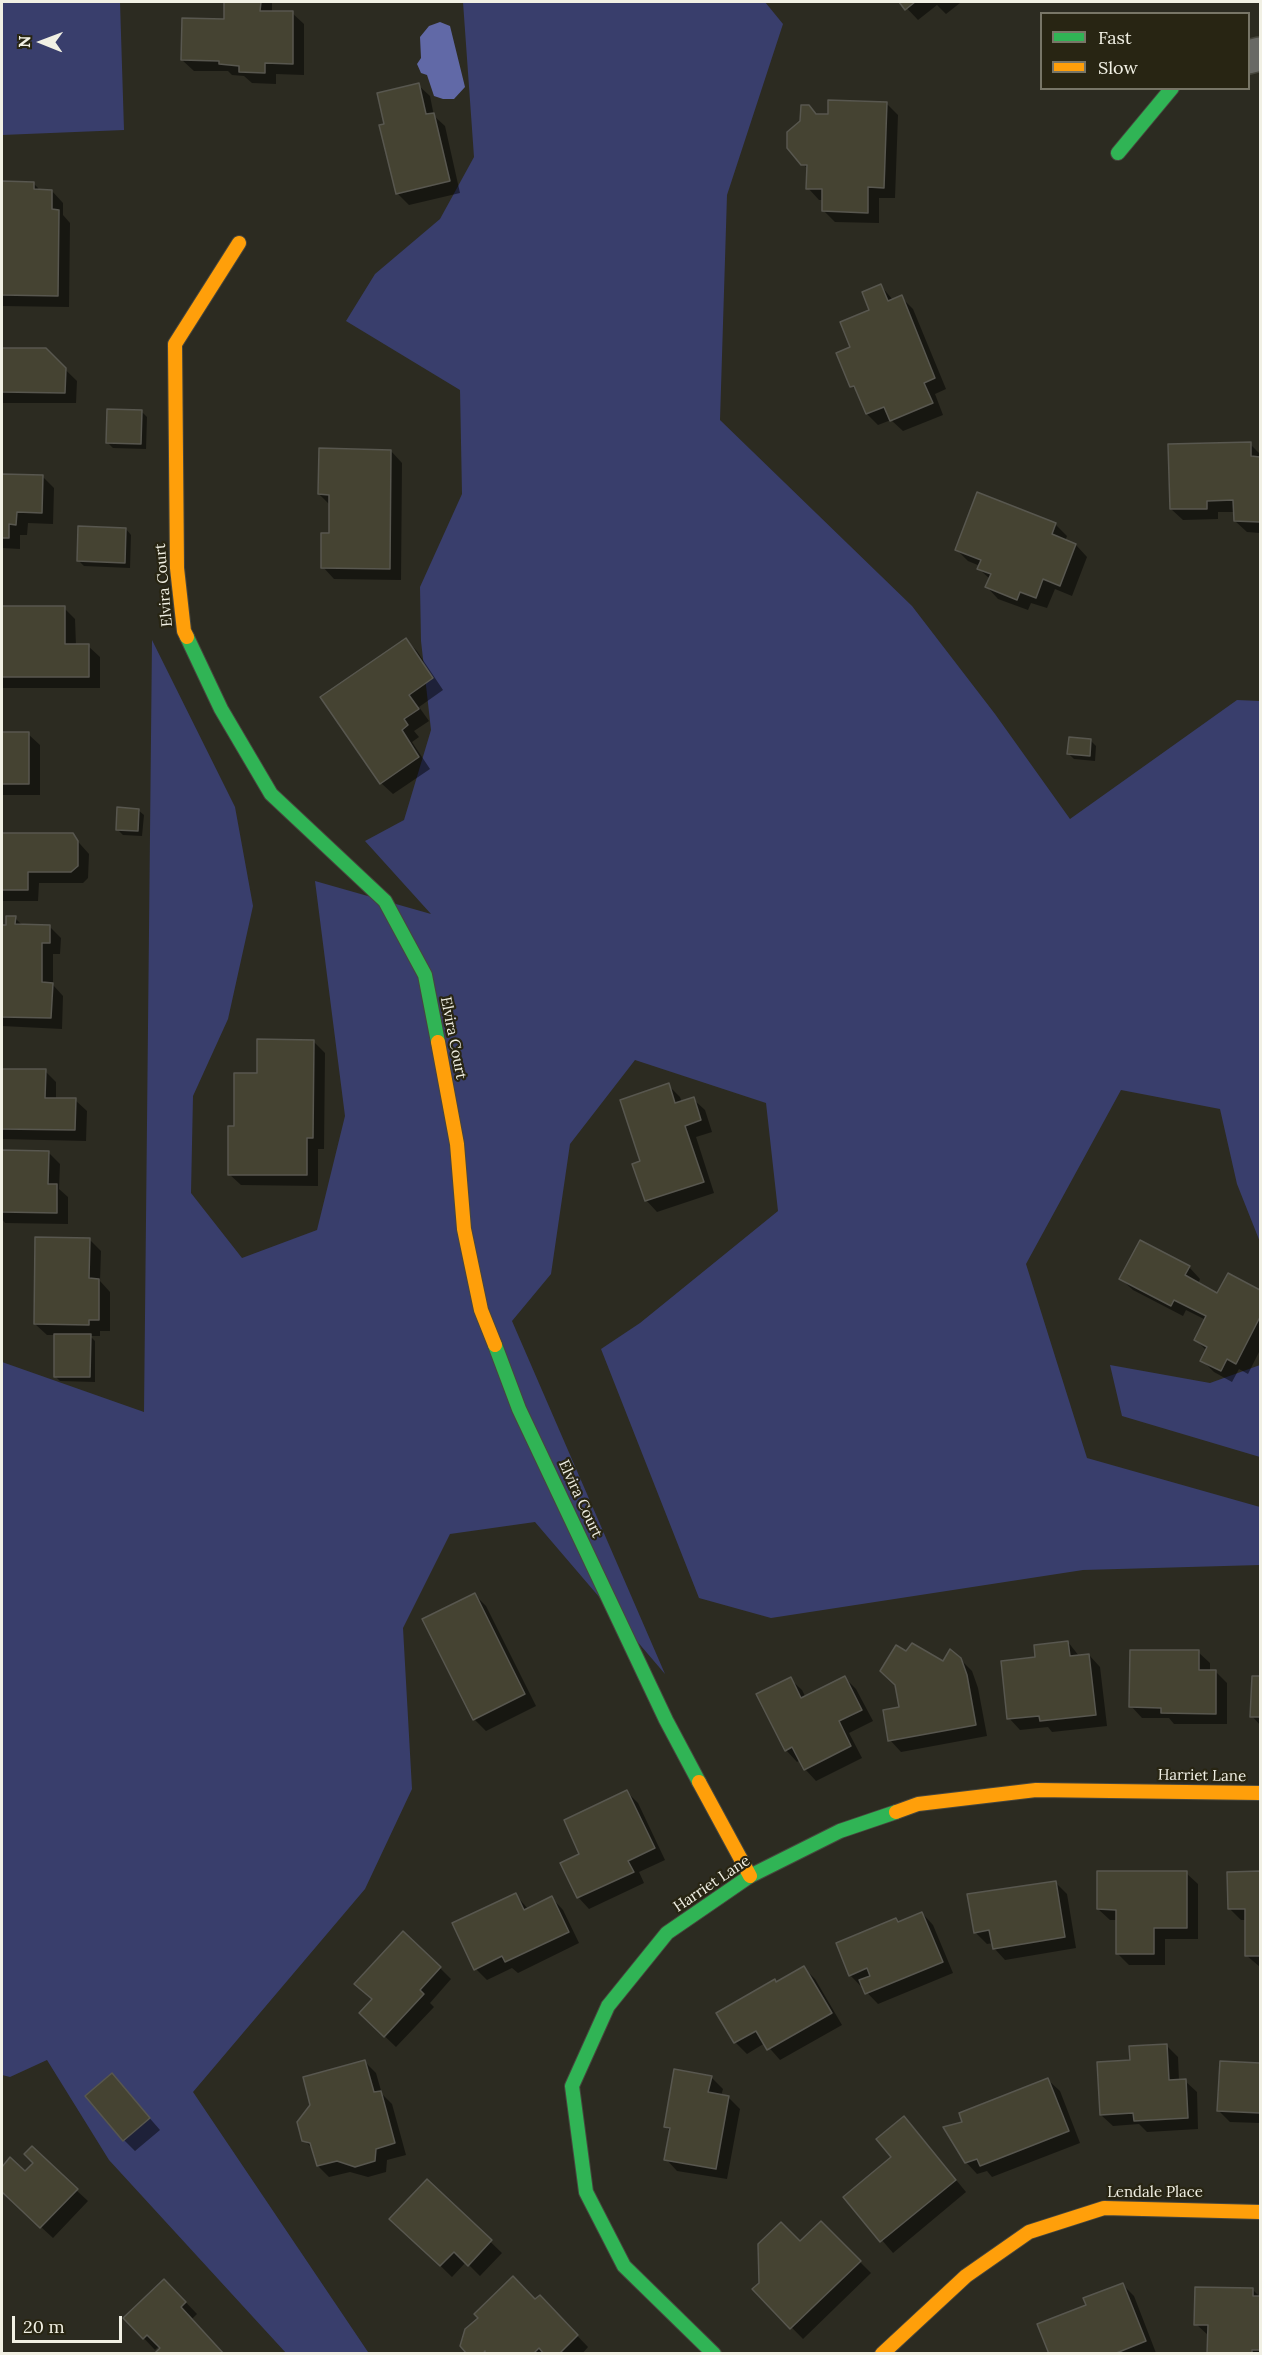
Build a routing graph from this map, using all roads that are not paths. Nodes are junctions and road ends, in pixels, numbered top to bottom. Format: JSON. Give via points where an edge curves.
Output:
{"nodes":[{"id":1,"x":1170,"y":90,"type":"edge"},
{"id":2,"x":1118,"y":153,"type":"dead end"},
{"id":3,"x":239,"y":243,"type":"dead end"},
{"id":4,"x":1260,"y":1793,"type":"edge"},
{"id":5,"x":750,"y":1876,"type":"junction"},
{"id":6,"x":1260,"y":2212,"type":"edge"},
{"id":7,"x":714,"y":2354,"type":"edge"},
{"id":8,"x":882,"y":2354,"type":"edge"}],
"edges":[{"from":1,"to":2,"type":"street"},
{"from":3,"to":5,"type":"street","name":"Elvira Court","via":[[174,344],[177,568],[184,631],[221,709],[271,794],[385,901],[424,975],[457,1144],[464,1229],[481,1310],[519,1409],[666,1720]]},
{"from":4,"to":5,"type":"street","name":"Harriet Lane","via":[[1036,1790],[918,1804],[840,1831]]},
{"from":5,"to":7,"type":"street","name":"Harriet Lane","via":[[667,1933],[608,2006],[572,2086],[586,2192],[624,2266]]},
{"from":6,"to":8,"type":"street","name":"Lendale Place","via":[[1104,2208],[1029,2232],[966,2276]]}]}
